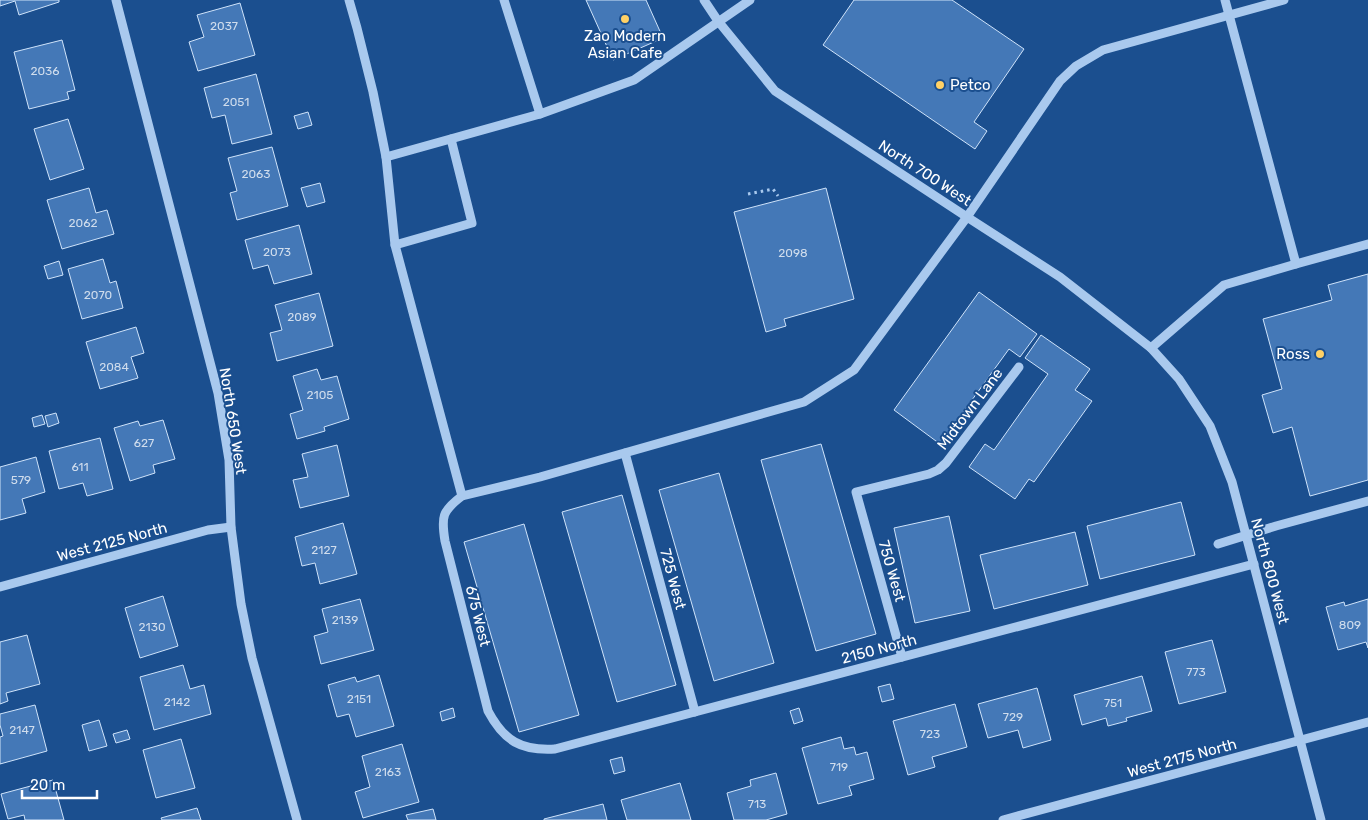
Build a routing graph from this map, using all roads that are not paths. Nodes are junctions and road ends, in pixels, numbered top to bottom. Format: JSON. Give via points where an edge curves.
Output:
{"nodes":[{"id":1,"x":116,"y":0,"type":"edge"},
{"id":2,"x":349,"y":0,"type":"edge"},
{"id":3,"x":504,"y":0,"type":"edge"},
{"id":4,"x":704,"y":0,"type":"edge"},
{"id":5,"x":750,"y":0,"type":"edge"},
{"id":6,"x":1225,"y":0,"type":"edge"},
{"id":7,"x":1284,"y":0,"type":"edge"},
{"id":8,"x":1229,"y":14,"type":"junction"},
{"id":9,"x":718,"y":21,"type":"junction"},
{"id":10,"x":540,"y":114,"type":"junction"},
{"id":11,"x":451,"y":139,"type":"junction"},
{"id":12,"x":386,"y":157,"type":"junction"},
{"id":13,"x":967,"y":217,"type":"junction"},
{"id":14,"x":1368,"y":244,"type":"edge"},
{"id":15,"x":395,"y":245,"type":"junction"},
{"id":16,"x":1296,"y":264,"type":"junction"},
{"id":17,"x":1151,"y":348,"type":"junction"},
{"id":18,"x":1019,"y":367,"type":"dead end"},
{"id":19,"x":625,"y":453,"type":"junction"},
{"id":20,"x":856,"y":492,"type":"joint"},
{"id":21,"x":462,"y":496,"type":"junction"},
{"id":22,"x":1368,"y":502,"type":"edge"},
{"id":23,"x":231,"y":527,"type":"junction"},
{"id":24,"x":1247,"y":535,"type":"junction"},
{"id":25,"x":1218,"y":544,"type":"dead end"},
{"id":26,"x":1254,"y":564,"type":"junction"},
{"id":27,"x":0,"y":587,"type":"edge"},
{"id":28,"x":902,"y":657,"type":"junction"},
{"id":29,"x":695,"y":712,"type":"junction"},
{"id":30,"x":1368,"y":722,"type":"edge"},
{"id":31,"x":1300,"y":740,"type":"junction"},
{"id":32,"x":512,"y":741,"type":"joint"},
{"id":33,"x":297,"y":820,"type":"edge"},
{"id":34,"x":1003,"y":820,"type":"edge"},
{"id":35,"x":1321,"y":820,"type":"edge"}],
"edges":[{"from":1,"to":23,"type":"street","name":"North 650 West","via":[[218,393],[228,460]]},
{"from":2,"to":12,"type":"street"},
{"from":3,"to":10,"type":"street"},
{"from":4,"to":9,"type":"street","name":"North 700 West"},
{"from":5,"to":9,"type":"street"},
{"from":6,"to":8,"type":"street"},
{"from":7,"to":8,"type":"street"},
{"from":8,"to":13,"type":"street","via":[[1103,50],[1076,66],[1060,81]]},
{"from":8,"to":16,"type":"street"},
{"from":9,"to":10,"type":"street","via":[[634,80]]},
{"from":9,"to":13,"type":"street","name":"North 700 West","via":[[775,91]]},
{"from":10,"to":11,"type":"street"},
{"from":11,"to":12,"type":"street"},
{"from":11,"to":15,"type":"street","via":[[472,223]]},
{"from":12,"to":15,"type":"street"},
{"from":13,"to":17,"type":"street","name":"North 700 West","via":[[1060,277]]},
{"from":13,"to":19,"type":"street","via":[[854,370],[804,402]]},
{"from":14,"to":16,"type":"street"},
{"from":15,"to":21,"type":"street"},
{"from":16,"to":17,"type":"street","via":[[1224,285]]},
{"from":17,"to":24,"type":"street","name":"North 800 West","via":[[1179,379],[1210,426],[1232,482]]},
{"from":18,"to":20,"type":"street","name":"Midtown Lane","via":[[938,470]]},
{"from":19,"to":21,"type":"street"},
{"from":19,"to":29,"type":"street","name":"725 West"},
{"from":20,"to":28,"type":"street","name":"750 West"},
{"from":21,"to":32,"type":"street","name":"675 West","via":[[445,513],[445,541],[488,710],[504,735]]},
{"from":22,"to":24,"type":"street"},
{"from":23,"to":27,"type":"street","name":"West 2125 North","via":[[208,530]]},
{"from":23,"to":33,"type":"street","name":"North 650 West","via":[[252,658]]},
{"from":24,"to":25,"type":"street"},
{"from":24,"to":26,"type":"street","name":"North 800 West"},
{"from":26,"to":28,"type":"street","name":"2150 North"},
{"from":26,"to":31,"type":"street","name":"North 800 West"},
{"from":28,"to":29,"type":"street","name":"2150 North"},
{"from":29,"to":32,"type":"street","name":"2150 North","via":[[555,749],[522,747]]},
{"from":30,"to":31,"type":"street","name":"West 2175 North"},
{"from":31,"to":34,"type":"street","name":"West 2175 North"},
{"from":31,"to":35,"type":"street","name":"North 800 West"}]}
